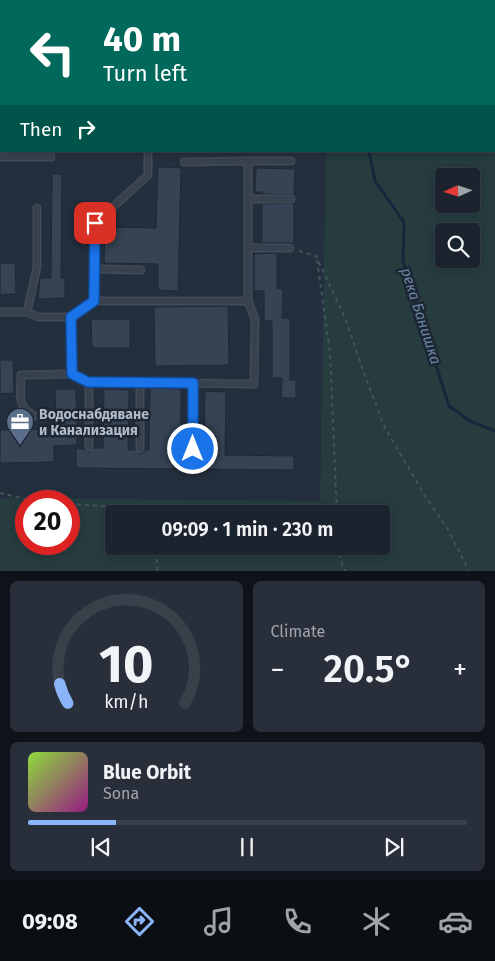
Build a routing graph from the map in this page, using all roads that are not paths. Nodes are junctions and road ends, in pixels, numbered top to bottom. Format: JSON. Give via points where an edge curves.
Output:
{"nodes":[{"id":1,"x":148,"y":152,"type":"edge"},
{"id":2,"x":51,"y":157,"type":"dead end"},
{"id":3,"x":0,"y":158,"type":"edge"},
{"id":4,"x":248,"y":161,"type":"junction"},
{"id":5,"x":290,"y":161,"type":"dead end"},
{"id":6,"x":184,"y":162,"type":"dead end"},
{"id":7,"x":248,"y":199,"type":"junction"},
{"id":8,"x":291,"y":199,"type":"dead end"},
{"id":9,"x":37,"y":208,"type":"dead end"},
{"id":10,"x":248,"y":248,"type":"junction"},
{"id":11,"x":290,"y":248,"type":"road end"},
{"id":12,"x":94,"y":269,"type":"junction"},
{"id":13,"x":141,"y":270,"type":"dead end"},
{"id":14,"x":94,"y":301,"type":"junction"},
{"id":15,"x":248,"y":302,"type":"junction"},
{"id":16,"x":0,"y":312,"type":"edge"},
{"id":17,"x":27,"y":312,"type":"junction"},
{"id":18,"x":71,"y":317,"type":"junction"},
{"id":19,"x":72,"y":374,"type":"junction"},
{"id":20,"x":88,"y":382,"type":"junction"},
{"id":21,"x":140,"y":382,"type":"junction"},
{"id":22,"x":193,"y":383,"type":"junction"},
{"id":23,"x":36,"y":416,"type":"dead end"},
{"id":24,"x":89,"y":447,"type":"dead end"},
{"id":25,"x":140,"y":449,"type":"dead end"},
{"id":26,"x":193,"y":449,"type":"dead end"}],
"edges":[{"from":1,"to":12,"type":"lane","via":[[148,175],[112,208],[95,208]]},
{"from":2,"to":3,"type":"lane"},
{"from":4,"to":5,"type":"lane"},
{"from":4,"to":6,"type":"lane"},
{"from":4,"to":7,"type":"lane"},
{"from":7,"to":8,"type":"lane"},
{"from":7,"to":10,"type":"lane"},
{"from":9,"to":17,"type":"lane","via":[[37,267]]},
{"from":10,"to":11,"type":"lane"},
{"from":10,"to":15,"type":"lane"},
{"from":12,"to":13,"type":"lane"},
{"from":12,"to":14,"type":"lane"},
{"from":14,"to":15,"type":"lane"},
{"from":14,"to":18,"type":"lane"},
{"from":15,"to":22,"type":"lane","via":[[255,318],[254,384]]},
{"from":16,"to":17,"type":"lane"},
{"from":17,"to":18,"type":"lane","via":[[38,317]]},
{"from":18,"to":19,"type":"lane"},
{"from":19,"to":20,"type":"lane"},
{"from":19,"to":23,"type":"lane","via":[[21,375],[21,403],[26,412]]},
{"from":20,"to":21,"type":"lane"},
{"from":20,"to":24,"type":"lane"},
{"from":21,"to":22,"type":"lane"},
{"from":21,"to":25,"type":"lane"},
{"from":22,"to":26,"type":"lane"}]}
